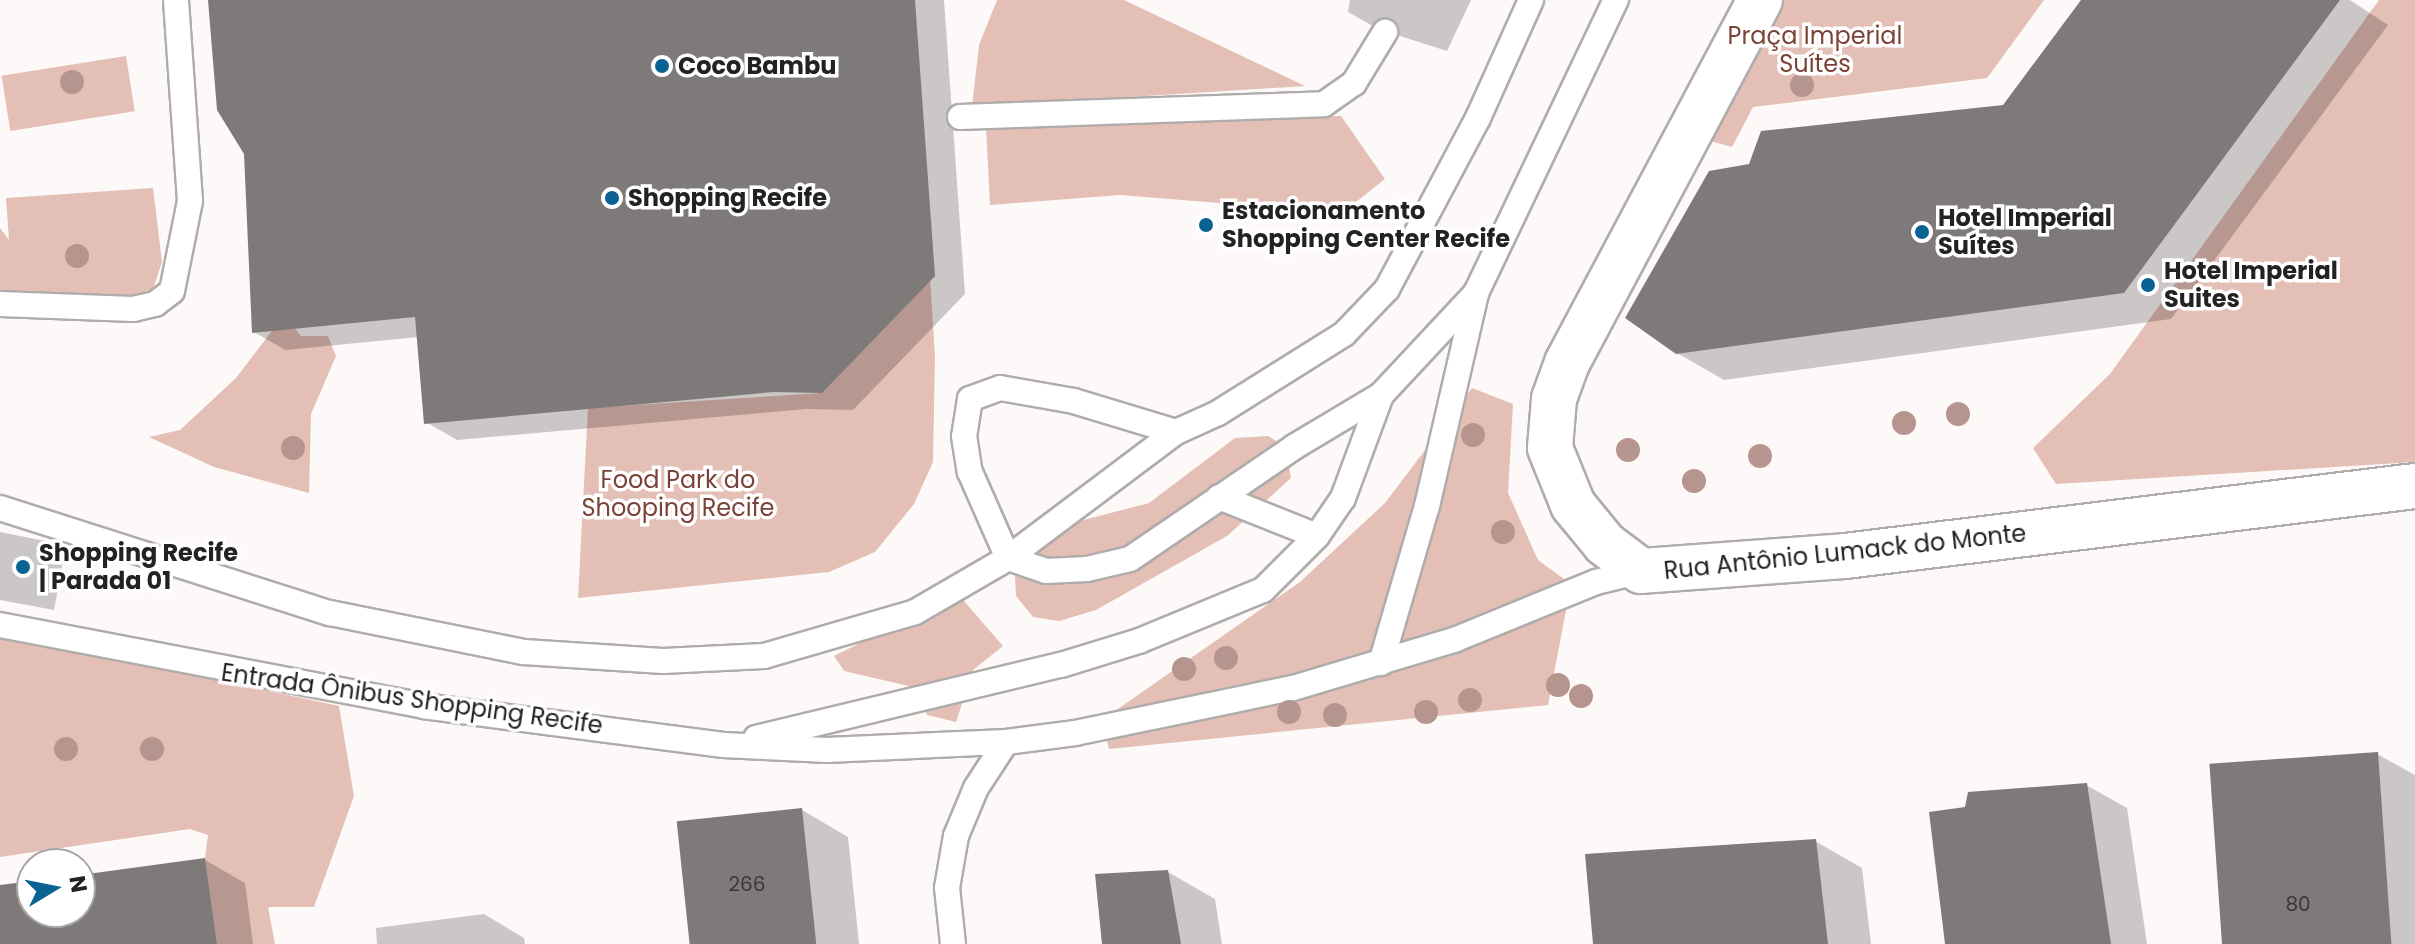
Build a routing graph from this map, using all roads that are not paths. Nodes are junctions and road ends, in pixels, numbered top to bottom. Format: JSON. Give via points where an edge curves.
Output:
{"nodes":[{"id":1,"x":176,"y":0,"type":"edge"},
{"id":2,"x":1531,"y":0,"type":"edge"},
{"id":3,"x":1616,"y":0,"type":"edge"},
{"id":4,"x":1760,"y":0,"type":"edge"},
{"id":5,"x":1385,"y":32,"type":"dead end"},
{"id":6,"x":960,"y":117,"type":"dead end"},
{"id":7,"x":1476,"y":293,"type":"junction"},
{"id":8,"x":0,"y":304,"type":"edge"},
{"id":9,"x":1381,"y":395,"type":"junction"},
{"id":10,"x":1176,"y":432,"type":"junction"},
{"id":11,"x":2415,"y":486,"type":"edge"},
{"id":12,"x":1219,"y":497,"type":"junction"},
{"id":13,"x":0,"y":508,"type":"edge"},
{"id":14,"x":1317,"y":536,"type":"junction"},
{"id":15,"x":1008,"y":558,"type":"junction"},
{"id":16,"x":1641,"y":571,"type":"junction"},
{"id":17,"x":0,"y":625,"type":"edge"},
{"id":18,"x":1381,"y":663,"type":"junction"},
{"id":19,"x":1006,"y":742,"type":"junction"},
{"id":20,"x":723,"y":745,"type":"junction"},
{"id":21,"x":953,"y":944,"type":"edge"}],
"edges":[{"from":1,"to":8,"type":"lane","via":[[190,201],[172,291],[155,304],[133,309]]},
{"from":2,"to":10,"type":"lane","via":[[1478,118],[1387,289],[1344,334],[1218,413]]},
{"from":3,"to":7,"type":"lane"},
{"from":4,"to":16,"type":"street","name":"Rua Antônio Lumack do Monte","via":[[1567,363],[1554,399],[1550,448],[1573,505],[1605,544]]},
{"from":5,"to":6,"type":"lane","via":[[1354,83],[1324,104]]},
{"from":7,"to":9,"type":"lane"},
{"from":7,"to":18,"type":"lane","via":[[1427,506]]},
{"from":9,"to":12,"type":"lane"},
{"from":9,"to":14,"type":"lane","via":[[1359,463]]},
{"from":10,"to":15,"type":"lane"},
{"from":10,"to":15,"type":"lane","via":[[1074,401],[1000,388],[970,399],[964,436],[970,472]]},
{"from":11,"to":16,"type":"street","name":"Rua Antônio Lumack do Monte","via":[[1845,556]]},
{"from":12,"to":14,"type":"lane"},
{"from":12,"to":15,"type":"lane","via":[[1130,559],[1046,571]]},
{"from":13,"to":15,"type":"lane","via":[[330,613],[524,652],[663,661],[764,656],[814,644],[915,612]]},
{"from":14,"to":20,"type":"lane","via":[[1263,590],[1139,641],[823,726]]},
{"from":16,"to":18,"type":"lane","name":"Entrada Ônibus Shopping Recife","via":[[1596,582]]},
{"from":17,"to":20,"type":"lane","name":"Entrada Ônibus Shopping Recife","via":[[423,706]]},
{"from":18,"to":19,"type":"lane","name":"Entrada Ônibus Shopping Recife","via":[[1293,688]]},
{"from":19,"to":20,"type":"lane","name":"Entrada Ônibus Shopping Recife","via":[[827,750]]},
{"from":19,"to":21,"type":"lane","via":[[976,788],[956,836],[947,888]]}]}
